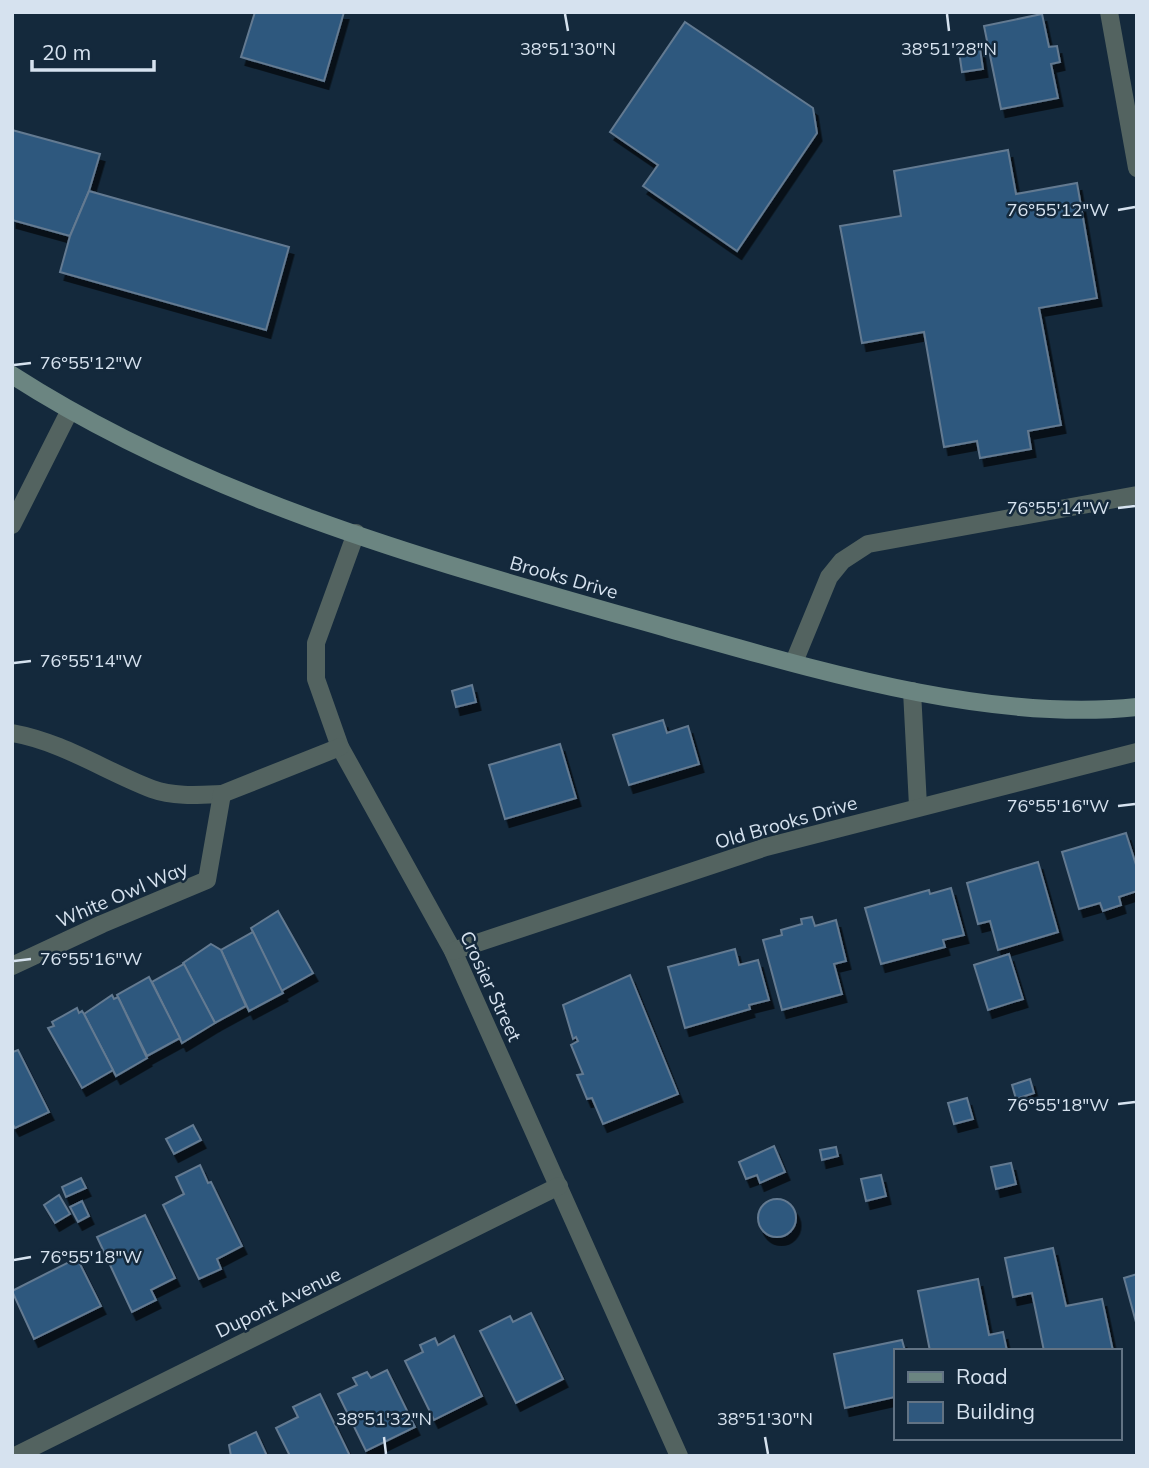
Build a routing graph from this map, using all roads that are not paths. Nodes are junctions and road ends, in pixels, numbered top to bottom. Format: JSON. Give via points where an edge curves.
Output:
{"nodes":[{"id":1,"x":1109,"y":12,"type":"edge"},
{"id":2,"x":1137,"y":167,"type":"edge"},
{"id":3,"x":12,"y":375,"type":"edge"},
{"id":4,"x":69,"y":411,"type":"junction"},
{"id":5,"x":1137,"y":495,"type":"edge"},
{"id":6,"x":12,"y":526,"type":"edge"},
{"id":7,"x":356,"y":533,"type":"junction"},
{"id":8,"x":794,"y":662,"type":"junction"},
{"id":9,"x":912,"y":691,"type":"junction"},
{"id":10,"x":1137,"y":707,"type":"edge"},
{"id":11,"x":12,"y":733,"type":"edge"},
{"id":12,"x":340,"y":747,"type":"junction"},
{"id":13,"x":1137,"y":752,"type":"edge"},
{"id":14,"x":222,"y":794,"type":"junction"},
{"id":15,"x":918,"y":806,"type":"junction"},
{"id":16,"x":453,"y":951,"type":"junction"},
{"id":17,"x":12,"y":966,"type":"edge"},
{"id":18,"x":559,"y":1186,"type":"junction"},
{"id":19,"x":15,"y":1456,"type":"edge"},
{"id":20,"x":679,"y":1456,"type":"edge"}],
"edges":[{"from":1,"to":2,"type":"street"},
{"from":3,"to":4,"type":"street","name":"Brooks Drive"},
{"from":4,"to":6,"type":"street"},
{"from":4,"to":7,"type":"street","name":"Brooks Drive","via":[[252,497]]},
{"from":5,"to":8,"type":"street","via":[[868,544],[842,561],[829,577]]},
{"from":7,"to":8,"type":"street","name":"Brooks Drive","via":[[547,594]]},
{"from":7,"to":12,"type":"street","name":"Crosier Street","via":[[316,643],[316,679]]},
{"from":8,"to":9,"type":"street","name":"Brooks Drive"},
{"from":9,"to":10,"type":"street","name":"Brooks Drive","via":[[1065,708]]},
{"from":9,"to":15,"type":"street"},
{"from":11,"to":14,"type":"street","via":[[36,737],[154,790]]},
{"from":12,"to":14,"type":"street"},
{"from":12,"to":16,"type":"street","name":"Crosier Street"},
{"from":13,"to":15,"type":"street","name":"Old Brooks Drive"},
{"from":14,"to":17,"type":"street","name":"White Owl Way","via":[[208,880]]},
{"from":15,"to":16,"type":"street","name":"Old Brooks Drive","via":[[766,847]]},
{"from":16,"to":18,"type":"street","name":"Crosier Street"},
{"from":18,"to":19,"type":"street","name":"Dupont Avenue"},
{"from":18,"to":20,"type":"street","name":"Crosier Street"}]}
